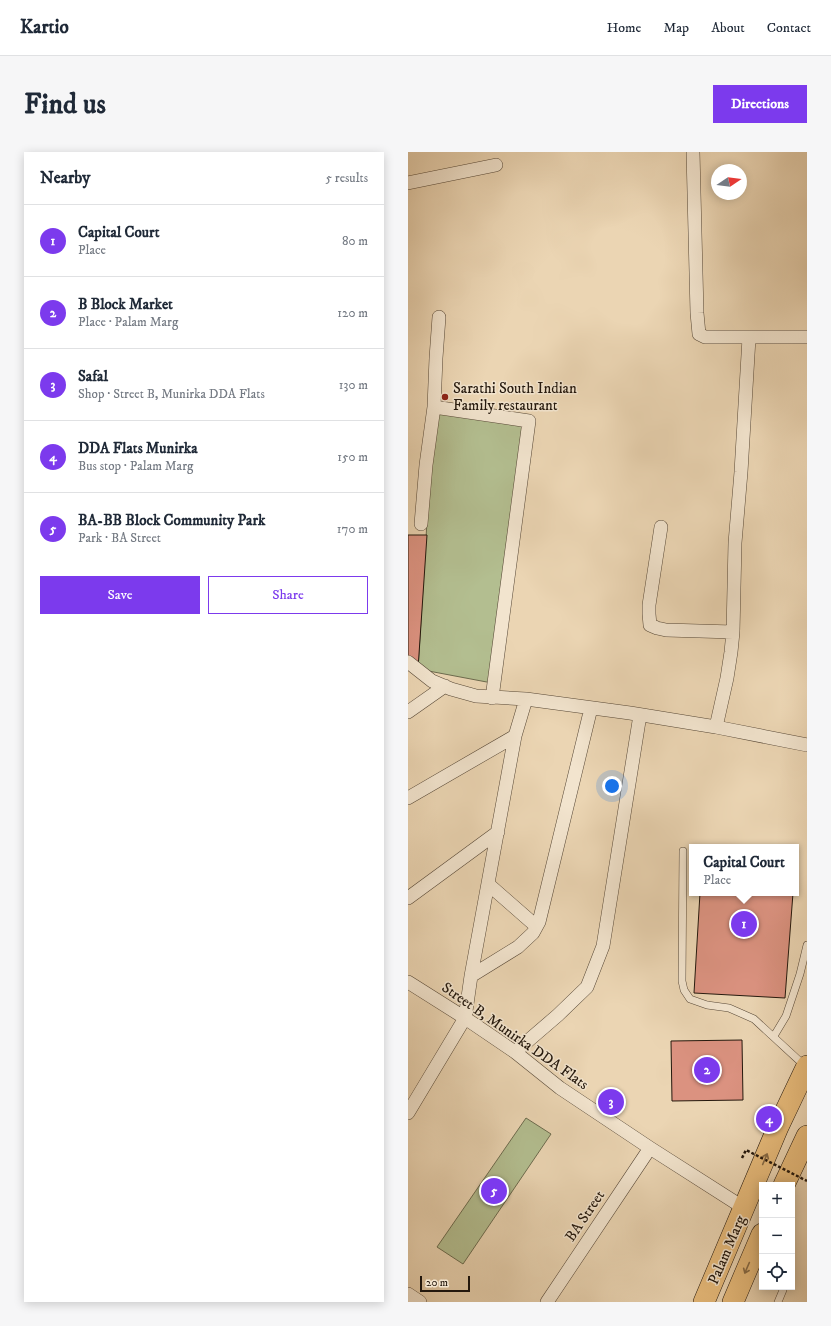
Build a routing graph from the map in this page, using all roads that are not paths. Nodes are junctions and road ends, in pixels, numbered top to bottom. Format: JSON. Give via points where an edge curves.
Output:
{"nodes":[{"id":1,"x":693,"y":152,"type":"edge"},
{"id":2,"x":496,"y":165,"type":"dead end"},
{"id":3,"x":408,"y":183,"type":"edge"},
{"id":4,"x":439,"y":317,"type":"dead end"},
{"id":5,"x":807,"y":337,"type":"edge"},
{"id":6,"x":750,"y":338,"type":"junction"},
{"id":7,"x":434,"y":407,"type":"junction"},
{"id":8,"x":421,"y":524,"type":"dead end"},
{"id":9,"x":661,"y":527,"type":"dead end"},
{"id":10,"x":733,"y":632,"type":"junction"},
{"id":11,"x":408,"y":662,"type":"edge"},
{"id":12,"x":445,"y":686,"type":"junction"},
{"id":13,"x":492,"y":698,"type":"junction"},
{"id":14,"x":526,"y":699,"type":"junction"},
{"id":15,"x":591,"y":708,"type":"junction"},
{"id":16,"x":408,"y":712,"type":"edge"},
{"id":17,"x":640,"y":714,"type":"junction"},
{"id":18,"x":716,"y":727,"type":"junction"},
{"id":19,"x":515,"y":736,"type":"junction"},
{"id":20,"x":807,"y":746,"type":"edge"},
{"id":21,"x":408,"y":798,"type":"edge"},
{"id":22,"x":498,"y":832,"type":"junction"},
{"id":23,"x":682,"y":851,"type":"dead end"},
{"id":24,"x":488,"y":884,"type":"junction"},
{"id":25,"x":408,"y":898,"type":"edge"},
{"id":26,"x":536,"y":926,"type":"junction"},
{"id":27,"x":807,"y":945,"type":"edge"},
{"id":28,"x":471,"y":976,"type":"junction"},
{"id":29,"x":408,"y":982,"type":"edge"},
{"id":30,"x":465,"y":1018,"type":"junction"},
{"id":31,"x":774,"y":1036,"type":"junction"},
{"id":32,"x":515,"y":1052,"type":"junction"},
{"id":33,"x":807,"y":1066,"type":"edge"},
{"id":34,"x":408,"y":1113,"type":"edge"},
{"id":35,"x":807,"y":1136,"type":"edge"},
{"id":36,"x":650,"y":1148,"type":"junction"},
{"id":37,"x":785,"y":1182,"type":"edge"},
{"id":38,"x":744,"y":1208,"type":"junction"},
{"id":39,"x":759,"y":1241,"type":"edge"},
{"id":40,"x":783,"y":1290,"type":"edge"},
{"id":41,"x":408,"y":1294,"type":"edge"},
{"id":42,"x":420,"y":1302,"type":"edge"},
{"id":43,"x":547,"y":1302,"type":"edge"},
{"id":44,"x":704,"y":1302,"type":"edge"},
{"id":45,"x":733,"y":1302,"type":"edge"},
{"id":46,"x":778,"y":1302,"type":"edge"}],
"edges":[{"from":1,"to":6,"type":"street","via":[[698,332],[705,337]]},
{"from":2,"to":3,"type":"street"},
{"from":4,"to":7,"type":"street"},
{"from":5,"to":6,"type":"street"},
{"from":6,"to":10,"type":"street","via":[[735,543]]},
{"from":7,"to":8,"type":"street"},
{"from":7,"to":13,"type":"street","via":[[529,421]]},
{"from":9,"to":10,"type":"street","via":[[649,606],[650,625],[666,630]]},
{"from":10,"to":18,"type":"street"},
{"from":11,"to":12,"type":"street","via":[[432,681]]},
{"from":12,"to":13,"type":"street","via":[[467,694]]},
{"from":12,"to":16,"type":"street"},
{"from":13,"to":14,"type":"street"},
{"from":14,"to":15,"type":"street"},
{"from":14,"to":19,"type":"street"},
{"from":15,"to":17,"type":"street"},
{"from":15,"to":26,"type":"street"},
{"from":17,"to":18,"type":"street"},
{"from":17,"to":32,"type":"street","via":[[603,946],[587,987]]},
{"from":18,"to":20,"type":"street"},
{"from":19,"to":21,"type":"street"},
{"from":19,"to":22,"type":"street"},
{"from":22,"to":24,"type":"street"},
{"from":22,"to":25,"type":"street"},
{"from":23,"to":31,"type":"lane","via":[[684,990],[690,999],[707,1005],[729,1008],[746,1015]]},
{"from":24,"to":26,"type":"street"},
{"from":24,"to":28,"type":"street"},
{"from":26,"to":28,"type":"street","via":[[533,933],[518,947]]},
{"from":27,"to":31,"type":"lane","via":[[786,1016]]},
{"from":28,"to":30,"type":"street"},
{"from":29,"to":30,"type":"street","name":"Street B, Munirka DDA Flats"},
{"from":30,"to":32,"type":"street","name":"Street B, Munirka DDA Flats"},
{"from":30,"to":34,"type":"street"},
{"from":31,"to":33,"type":"lane"},
{"from":32,"to":36,"type":"street","name":"Street B, Munirka DDA Flats","via":[[560,1088]]},
{"from":38,"to":33,"type":"main road","name":"Palam Marg","one_way":true},
{"from":35,"to":37,"type":"main road"},
{"from":36,"to":38,"type":"street","name":"Street B, Munirka DDA Flats"},
{"from":36,"to":43,"type":"street","name":"BA Street"},
{"from":38,"to":44,"type":"main road","name":"Palam Marg"},
{"from":39,"to":45,"type":"main road","name":"Palam Marg","one_way":true},
{"from":40,"to":46,"type":"lane"},
{"from":41,"to":42,"type":"street"}]}
